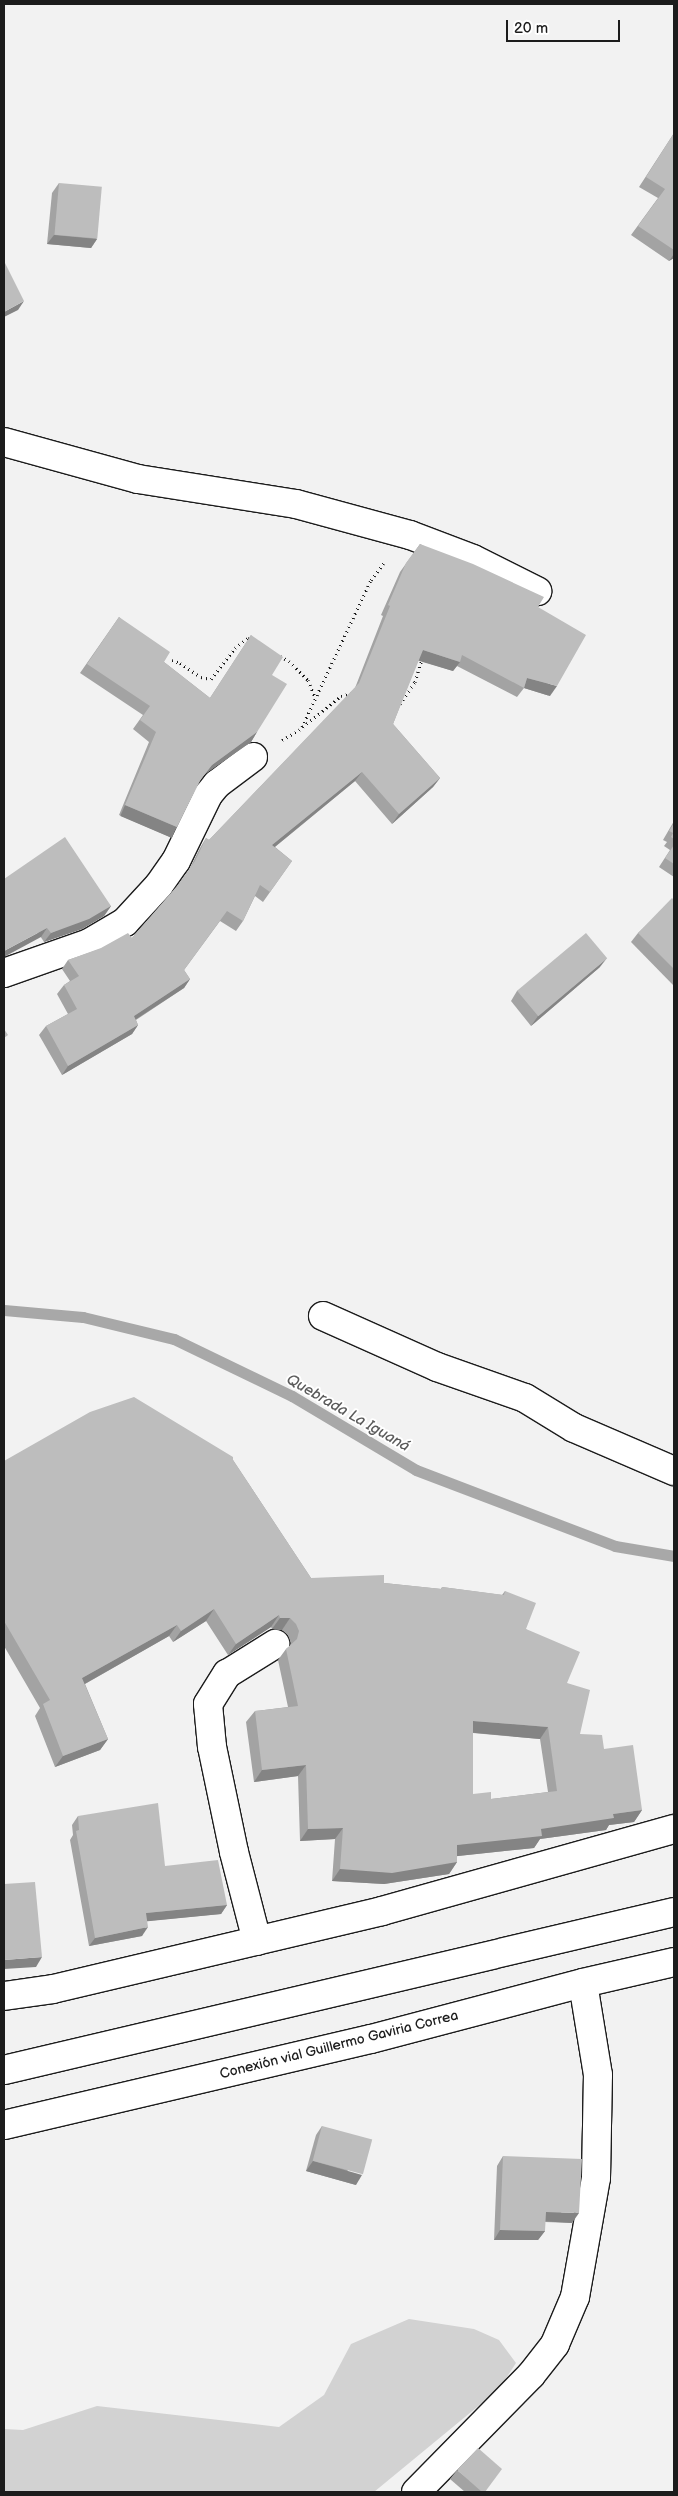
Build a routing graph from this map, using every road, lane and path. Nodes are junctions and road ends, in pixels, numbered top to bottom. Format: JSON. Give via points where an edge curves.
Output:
{"nodes":[{"id":1,"x":4,"y":442,"type":"edge"},
{"id":2,"x":410,"y":535,"type":"junction"},
{"id":3,"x":537,"y":591,"type":"edge"},
{"id":4,"x":257,"y":642,"type":"edge"},
{"id":5,"x":425,"y":650,"type":"edge"},
{"id":6,"x":273,"y":652,"type":"edge"},
{"id":7,"x":172,"y":660,"type":"edge"},
{"id":8,"x":357,"y":695,"type":"edge"},
{"id":9,"x":315,"y":698,"type":"junction"},
{"id":10,"x":396,"y":707,"type":"edge"},
{"id":11,"x":302,"y":728,"type":"junction"},
{"id":12,"x":253,"y":757,"type":"joint"},
{"id":13,"x":4,"y":973,"type":"edge"},
{"id":14,"x":323,"y":1316,"type":"dead end"},
{"id":15,"x":674,"y":1471,"type":"edge"},
{"id":16,"x":275,"y":1644,"type":"dead end"},
{"id":17,"x":674,"y":1829,"type":"edge"},
{"id":18,"x":674,"y":1912,"type":"edge"},
{"id":19,"x":257,"y":1941,"type":"junction"},
{"id":20,"x":674,"y":1962,"type":"edge"},
{"id":21,"x":583,"y":1983,"type":"junction"},
{"id":22,"x":4,"y":1996,"type":"edge"},
{"id":23,"x":4,"y":2070,"type":"edge"},
{"id":24,"x":4,"y":2124,"type":"edge"},
{"id":25,"x":416,"y":2492,"type":"edge"}],
"edges":[{"from":1,"to":2,"type":"main road","via":[[138,479],[296,504]]},
{"from":2,"to":3,"type":"main road"},
{"from":2,"to":9,"type":"path","via":[[371,580]]},
{"from":4,"to":7,"type":"path","via":[[248,638],[211,679],[201,677]]},
{"from":5,"to":10,"type":"path","via":[[415,682]]},
{"from":6,"to":9,"type":"path","via":[[289,661],[308,680]]},
{"from":8,"to":11,"type":"path","via":[[350,692],[341,696]]},
{"from":9,"to":11,"type":"path"},
{"from":11,"to":12,"type":"path"},
{"from":12,"to":13,"type":"main road","via":[[217,784],[208,795],[176,861],[125,922],[89,943]]},
{"from":14,"to":15,"type":"main road","via":[[437,1367],[525,1398],[574,1428]]},
{"from":16,"to":19,"type":"main road","via":[[227,1674],[208,1704],[212,1747]]},
{"from":17,"to":19,"type":"main road","via":[[382,1911]]},
{"from":18,"to":23,"type":"main road"},
{"from":19,"to":22,"type":"main road","via":[[53,1989]]},
{"from":20,"to":21,"type":"main road","name":"Conexión vial Guillermo Gaviria Correa"},
{"from":21,"to":24,"type":"main road","name":"Conexión vial Guillermo Gaviria Correa","via":[[370,2039]]},
{"from":21,"to":25,"type":"main road","via":[[598,2075],[596,2178],[575,2297],[555,2344],[531,2375]]}]}
